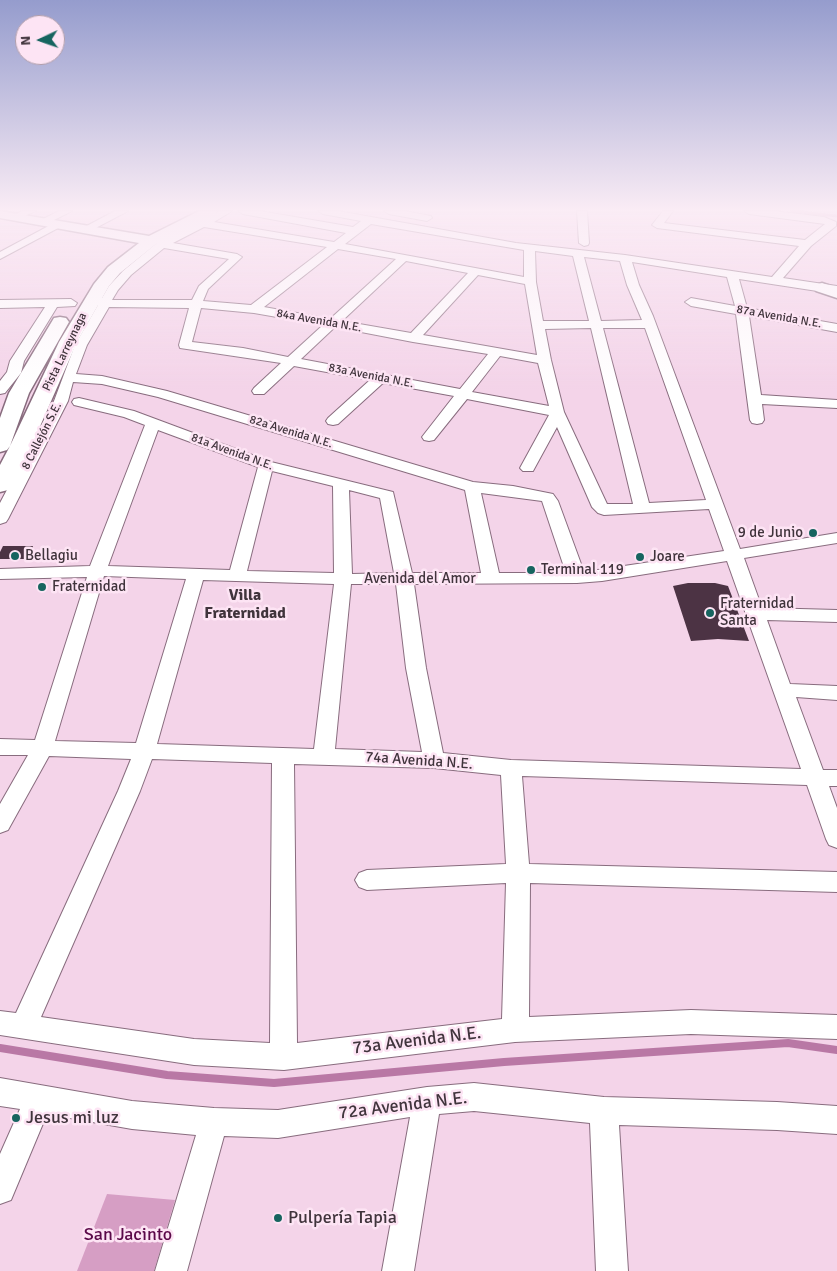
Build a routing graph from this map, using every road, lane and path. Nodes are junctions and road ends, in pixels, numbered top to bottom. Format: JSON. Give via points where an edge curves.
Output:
{"nodes":[{"id":1,"x":98,"y":270,"type":"edge"},
{"id":2,"x":116,"y":270,"type":"edge"},
{"id":3,"x":222,"y":270,"type":"edge"},
{"id":4,"x":304,"y":270,"type":"edge"},
{"id":5,"x":390,"y":270,"type":"edge"},
{"id":6,"x":472,"y":270,"type":"edge"},
{"id":7,"x":530,"y":270,"type":"edge"},
{"id":8,"x":585,"y":270,"type":"edge"},
{"id":9,"x":629,"y":270,"type":"edge"},
{"id":10,"x":703,"y":270,"type":"edge"},
{"id":11,"x":728,"y":270,"type":"edge"},
{"id":12,"x":785,"y":270,"type":"edge"},
{"id":13,"x":476,"y":271,"type":"junction"},
{"id":14,"x":732,"y":275,"type":"junction"},
{"id":15,"x":778,"y":278,"type":"junction"},
{"id":16,"x":530,"y":282,"type":"junction"},
{"id":17,"x":834,"y":286,"type":"edge"},
{"id":18,"x":91,"y":293,"type":"junction"},
{"id":19,"x":690,"y":302,"type":"dead end"},
{"id":20,"x":53,"y":303,"type":"junction"},
{"id":21,"x":71,"y":303,"type":"junction"},
{"id":22,"x":0,"y":304,"type":"edge"},
{"id":23,"x":196,"y":304,"type":"junction"},
{"id":24,"x":254,"y":309,"type":"junction"},
{"id":25,"x":742,"y":311,"type":"junction"},
{"id":26,"x":59,"y":323,"type":"junction"},
{"id":27,"x":332,"y":324,"type":"junction"},
{"id":28,"x":596,"y":324,"type":"junction"},
{"id":29,"x":649,"y":324,"type":"junction"},
{"id":30,"x":538,"y":325,"type":"junction"},
{"id":31,"x":837,"y":328,"type":"edge"},
{"id":32,"x":413,"y":338,"type":"junction"},
{"id":33,"x":185,"y":344,"type":"joint"},
{"id":34,"x":496,"y":352,"type":"junction"},
{"id":35,"x":544,"y":360,"type":"junction"},
{"id":36,"x":292,"y":361,"type":"junction"},
{"id":37,"x":14,"y":373,"type":"junction"},
{"id":38,"x":68,"y":377,"type":"junction"},
{"id":39,"x":380,"y":378,"type":"junction"},
{"id":40,"x":0,"y":390,"type":"edge"},
{"id":41,"x":259,"y":391,"type":"dead end"},
{"id":42,"x":463,"y":395,"type":"junction"},
{"id":43,"x":754,"y":398,"type":"junction"},
{"id":44,"x":79,"y":402,"type":"dead end"},
{"id":45,"x":837,"y":404,"type":"edge"},
{"id":46,"x":557,"y":412,"type":"junction"},
{"id":47,"x":757,"y":420,"type":"dead end"},
{"id":48,"x":333,"y":421,"type":"dead end"},
{"id":49,"x":153,"y":423,"type":"junction"},
{"id":50,"x":429,"y":437,"type":"dead end"},
{"id":51,"x":0,"y":446,"type":"edge"},
{"id":52,"x":266,"y":465,"type":"junction"},
{"id":53,"x":528,"y":468,"type":"dead end"},
{"id":54,"x":341,"y":484,"type":"junction"},
{"id":55,"x":0,"y":485,"type":"edge"},
{"id":56,"x":472,"y":487,"type":"junction"},
{"id":57,"x":715,"y":504,"type":"junction"},
{"id":58,"x":642,"y":508,"type":"junction"},
{"id":59,"x":0,"y":519,"type":"edge"},
{"id":60,"x":837,"y":538,"type":"edge"},
{"id":61,"x":732,"y":555,"type":"junction"},
{"id":62,"x":97,"y":572,"type":"junction"},
{"id":63,"x":0,"y":574,"type":"edge"},
{"id":64,"x":196,"y":574,"type":"junction"},
{"id":65,"x":237,"y":575,"type":"junction"},
{"id":66,"x":404,"y":578,"type":"junction"},
{"id":67,"x":577,"y":578,"type":"junction"},
{"id":68,"x":343,"y":579,"type":"junction"},
{"id":69,"x":492,"y":579,"type":"junction"},
{"id":70,"x":756,"y":614,"type":"junction"},
{"id":71,"x":837,"y":616,"type":"edge"},
{"id":72,"x":784,"y":690,"type":"junction"},
{"id":73,"x":837,"y":693,"type":"edge"},
{"id":74,"x":0,"y":747,"type":"edge"},
{"id":75,"x":43,"y":747,"type":"junction"},
{"id":76,"x":144,"y":750,"type":"junction"},
{"id":77,"x":283,"y":755,"type":"junction"},
{"id":78,"x":324,"y":756,"type":"junction"},
{"id":79,"x":434,"y":760,"type":"junction"},
{"id":80,"x":511,"y":768,"type":"junction"},
{"id":81,"x":815,"y":778,"type":"junction"},
{"id":82,"x":837,"y":778,"type":"edge"},
{"id":83,"x":0,"y":824,"type":"edge"},
{"id":84,"x":837,"y":839,"type":"edge"},
{"id":85,"x":518,"y":873,"type":"junction"},
{"id":86,"x":367,"y":880,"type":"dead end"},
{"id":87,"x":837,"y":882,"type":"edge"},
{"id":88,"x":12,"y":1025,"type":"edge"},
{"id":89,"x":837,"y":1026,"type":"edge"},
{"id":90,"x":515,"y":1030,"type":"junction"},
{"id":91,"x":284,"y":1057,"type":"junction"},
{"id":92,"x":0,"y":1092,"type":"edge"},
{"id":93,"x":39,"y":1099,"type":"junction"},
{"id":94,"x":427,"y":1101,"type":"junction"},
{"id":95,"x":604,"y":1111,"type":"junction"},
{"id":96,"x":837,"y":1120,"type":"edge"},
{"id":97,"x":214,"y":1122,"type":"junction"},
{"id":98,"x":0,"y":1189,"type":"edge"},
{"id":99,"x":172,"y":1271,"type":"edge"},
{"id":100,"x":398,"y":1271,"type":"edge"},
{"id":101,"x":612,"y":1271,"type":"edge"}],
"edges":[{"from":1,"to":18,"type":"main road","name":"Pista Larreynaga"},
{"from":2,"to":18,"type":"main road","name":"Pista Larreynaga"},
{"from":3,"to":23,"type":"street","via":[[203,288]]},
{"from":4,"to":24,"type":"street"},
{"from":5,"to":27,"type":"street"},
{"from":6,"to":13,"type":"street"},
{"from":7,"to":16,"type":"street"},
{"from":8,"to":28,"type":"street"},
{"from":9,"to":29,"type":"street"},
{"from":10,"to":14,"type":"street"},
{"from":11,"to":15,"type":"street"},
{"from":12,"to":15,"type":"street"},
{"from":13,"to":16,"type":"street"},
{"from":13,"to":32,"type":"street"},
{"from":14,"to":15,"type":"street"},
{"from":14,"to":25,"type":"street"},
{"from":15,"to":17,"type":"street"},
{"from":16,"to":30,"type":"street"},
{"from":18,"to":21,"type":"main road","name":"Pista Larreynaga"},
{"from":18,"to":23,"type":"street","name":"84a Avenida N.E."},
{"from":18,"to":38,"type":"street","name":"8 Callejón S.E.","via":[[81,344]]},
{"from":18,"to":55,"type":"main road","name":"Pista Larreynaga"},
{"from":19,"to":25,"type":"street","name":"87a Avenida N.E."},
{"from":20,"to":21,"type":"street"},
{"from":20,"to":22,"type":"street"},
{"from":20,"to":37,"type":"street","via":[[17,360]]},
{"from":21,"to":26,"type":"main road","name":"Pista Larreynaga"},
{"from":23,"to":24,"type":"street","name":"84a Avenida N.E."},
{"from":23,"to":33,"type":"street"},
{"from":24,"to":27,"type":"street","name":"84a Avenida N.E."},
{"from":25,"to":31,"type":"street","name":"87a Avenida N.E."},
{"from":25,"to":43,"type":"street"},
{"from":26,"to":37,"type":"main road"},
{"from":26,"to":51,"type":"main road","name":"Pista Larreynaga","via":[[19,394]]},
{"from":27,"to":32,"type":"street","name":"84a Avenida N.E."},
{"from":27,"to":36,"type":"street"},
{"from":28,"to":29,"type":"street"},
{"from":28,"to":30,"type":"street"},
{"from":28,"to":58,"type":"street"},
{"from":29,"to":57,"type":"street"},
{"from":30,"to":35,"type":"street"},
{"from":32,"to":34,"type":"street","name":"84a Avenida N.E."},
{"from":33,"to":36,"type":"street","name":"83a Avenida N.E."},
{"from":34,"to":35,"type":"street","name":"84a Avenida N.E."},
{"from":34,"to":42,"type":"street"},
{"from":35,"to":46,"type":"street"},
{"from":36,"to":39,"type":"street","name":"83a Avenida N.E."},
{"from":36,"to":41,"type":"street"},
{"from":37,"to":40,"type":"street"},
{"from":38,"to":56,"type":"street","name":"82a Avenida N.E.","via":[[102,380],[162,394]]},
{"from":38,"to":59,"type":"street","name":"8 Callejón S.E.","via":[[61,401]]},
{"from":39,"to":42,"type":"street","name":"83a Avenida N.E."},
{"from":39,"to":48,"type":"street"},
{"from":42,"to":46,"type":"street","name":"83a Avenida N.E."},
{"from":42,"to":50,"type":"street"},
{"from":43,"to":45,"type":"street"},
{"from":43,"to":47,"type":"street"},
{"from":44,"to":49,"type":"street","name":"81a Avenida N.E."},
{"from":46,"to":53,"type":"street"},
{"from":46,"to":58,"type":"street","via":[[600,507],[604,510]]},
{"from":49,"to":52,"type":"street","name":"81a Avenida N.E."},
{"from":49,"to":62,"type":"street"},
{"from":52,"to":54,"type":"street","name":"81a Avenida N.E."},
{"from":52,"to":65,"type":"street"},
{"from":54,"to":66,"type":"street","name":"81a Avenida N.E.","via":[[387,495]]},
{"from":54,"to":68,"type":"street"},
{"from":56,"to":67,"type":"street","name":"82a Avenida N.E.","via":[[547,497]]},
{"from":56,"to":69,"type":"street"},
{"from":57,"to":58,"type":"street"},
{"from":57,"to":61,"type":"street"},
{"from":60,"to":61,"type":"street","name":"Avenida del Amor"},
{"from":61,"to":67,"type":"street","name":"Avenida del Amor"},
{"from":61,"to":70,"type":"street"},
{"from":62,"to":63,"type":"street","name":"Avenida del Amor"},
{"from":62,"to":64,"type":"street","name":"Avenida del Amor"},
{"from":62,"to":75,"type":"street"},
{"from":64,"to":65,"type":"street","name":"Avenida del Amor"},
{"from":64,"to":76,"type":"street"},
{"from":65,"to":68,"type":"street","name":"Avenida del Amor"},
{"from":66,"to":68,"type":"street","name":"Avenida del Amor"},
{"from":66,"to":69,"type":"street","name":"Avenida del Amor"},
{"from":66,"to":79,"type":"street","via":[[416,668]]},
{"from":67,"to":69,"type":"street","name":"Avenida del Amor"},
{"from":68,"to":78,"type":"street"},
{"from":70,"to":71,"type":"street"},
{"from":70,"to":72,"type":"street"},
{"from":72,"to":73,"type":"street"},
{"from":72,"to":81,"type":"street"},
{"from":74,"to":75,"type":"street","name":"74a Avenida N.E."},
{"from":75,"to":76,"type":"street","name":"74a Avenida N.E."},
{"from":75,"to":83,"type":"street"},
{"from":76,"to":77,"type":"street","name":"74a Avenida N.E."},
{"from":76,"to":88,"type":"street","via":[[129,791]]},
{"from":77,"to":78,"type":"street","name":"74a Avenida N.E."},
{"from":77,"to":91,"type":"street"},
{"from":78,"to":79,"type":"street","name":"74a Avenida N.E."},
{"from":79,"to":80,"type":"street","name":"74a Avenida N.E."},
{"from":80,"to":81,"type":"street","name":"74a Avenida N.E."},
{"from":80,"to":85,"type":"street"},
{"from":81,"to":82,"type":"street","name":"74a Avenida N.E."},
{"from":81,"to":84,"type":"street"},
{"from":85,"to":86,"type":"street"},
{"from":85,"to":87,"type":"street"},
{"from":85,"to":90,"type":"street"},
{"from":88,"to":91,"type":"street","name":"73a Avenida N.E.","via":[[194,1052]]},
{"from":89,"to":90,"type":"street","name":"73a Avenida N.E.","via":[[691,1022]]},
{"from":90,"to":91,"type":"street","name":"73a Avenida N.E."},
{"from":92,"to":93,"type":"street","name":"72a Avenida N.E."},
{"from":93,"to":97,"type":"street","name":"72a Avenida N.E.","via":[[132,1115]]},
{"from":93,"to":98,"type":"street"},
{"from":94,"to":95,"type":"street","name":"72a Avenida N.E.","via":[[474,1097]]},
{"from":94,"to":97,"type":"street","name":"72a Avenida N.E.","via":[[278,1124]]},
{"from":94,"to":100,"type":"street"},
{"from":95,"to":96,"type":"street","name":"72a Avenida N.E."},
{"from":95,"to":101,"type":"street"},
{"from":97,"to":99,"type":"street"}]}
